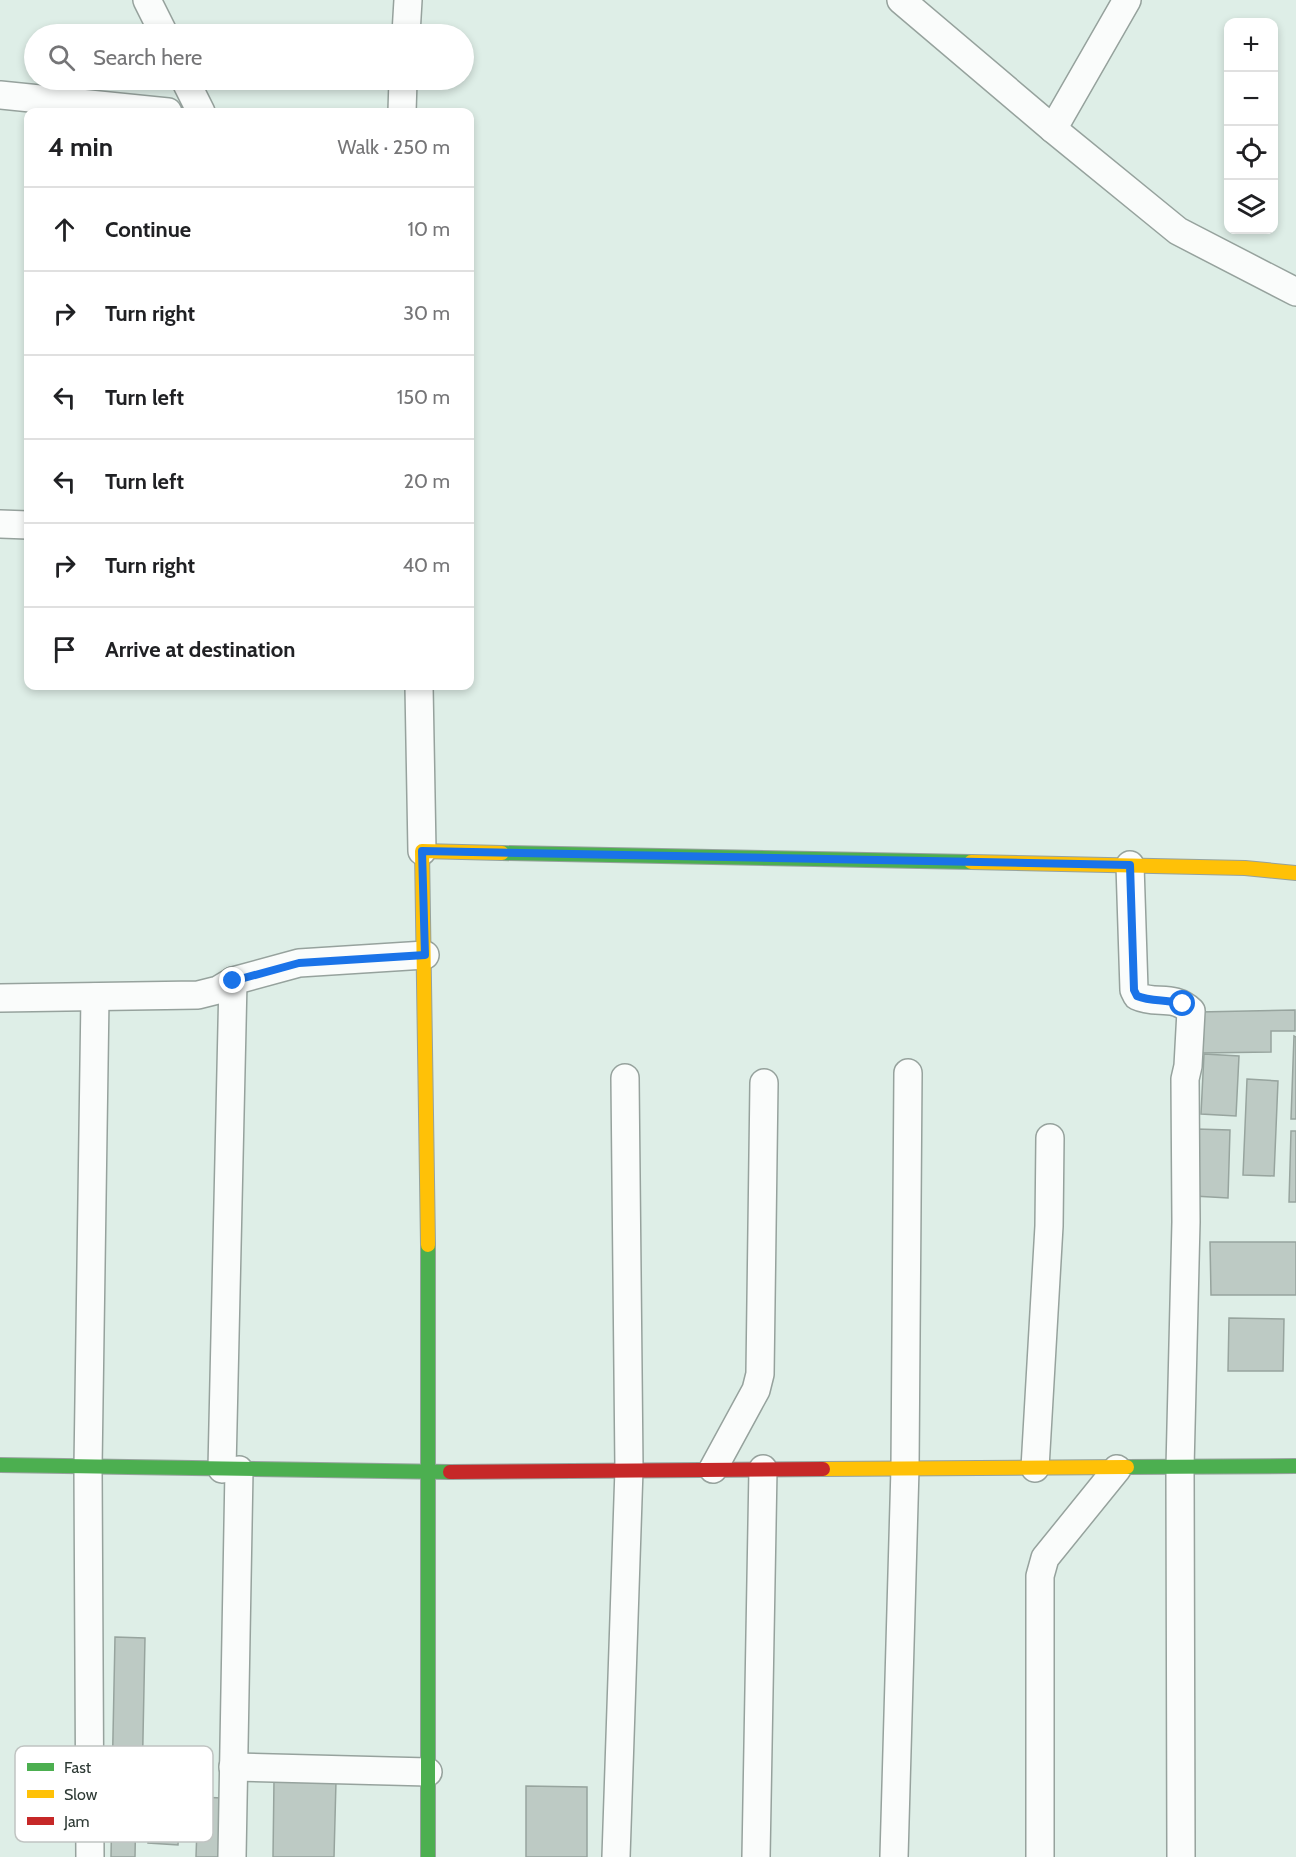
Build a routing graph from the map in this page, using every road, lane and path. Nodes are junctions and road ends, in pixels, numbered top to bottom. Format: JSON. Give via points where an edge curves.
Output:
{"nodes":[{"id":1,"x":147,"y":0,"type":"edge"},
{"id":2,"x":408,"y":0,"type":"edge"},
{"id":3,"x":901,"y":0,"type":"edge"},
{"id":4,"x":1127,"y":0,"type":"edge"},
{"id":5,"x":159,"y":24,"type":"edge"},
{"id":6,"x":407,"y":24,"type":"edge"},
{"id":7,"x":190,"y":90,"type":"edge"},
{"id":8,"x":403,"y":90,"type":"edge"},
{"id":9,"x":0,"y":95,"type":"edge"},
{"id":10,"x":128,"y":108,"type":"edge"},
{"id":11,"x":199,"y":108,"type":"edge"},
{"id":12,"x":402,"y":108,"type":"edge"},
{"id":13,"x":1053,"y":129,"type":"junction"},
{"id":14,"x":1296,"y":292,"type":"edge"},
{"id":15,"x":0,"y":524,"type":"edge"},
{"id":16,"x":24,"y":525,"type":"edge"},
{"id":17,"x":419,"y":690,"type":"edge"},
{"id":18,"x":422,"y":851,"type":"junction"},
{"id":19,"x":1130,"y":865,"type":"junction"},
{"id":20,"x":1296,"y":873,"type":"edge"},
{"id":21,"x":425,"y":955,"type":"junction"},
{"id":22,"x":233,"y":981,"type":"junction"},
{"id":23,"x":95,"y":998,"type":"junction"},
{"id":24,"x":0,"y":999,"type":"edge"},
{"id":25,"x":908,"y":1073,"type":"dead end"},
{"id":26,"x":625,"y":1078,"type":"dead end"},
{"id":27,"x":764,"y":1083,"type":"dead end"},
{"id":28,"x":1050,"y":1138,"type":"dead end"},
{"id":29,"x":0,"y":1465,"type":"edge"},
{"id":30,"x":1296,"y":1466,"type":"edge"},
{"id":31,"x":88,"y":1467,"type":"junction"},
{"id":32,"x":905,"y":1468,"type":"junction"},
{"id":33,"x":1035,"y":1468,"type":"junction"},
{"id":34,"x":1117,"y":1468,"type":"junction"},
{"id":35,"x":1180,"y":1468,"type":"junction"},
{"id":36,"x":629,"y":1469,"type":"junction"},
{"id":37,"x":713,"y":1469,"type":"junction"},
{"id":38,"x":763,"y":1469,"type":"junction"},
{"id":39,"x":230,"y":1470,"type":"junction"},
{"id":40,"x":430,"y":1472,"type":"junction"},
{"id":41,"x":89,"y":1746,"type":"edge"},
{"id":42,"x":233,"y":1767,"type":"junction"},
{"id":43,"x":428,"y":1772,"type":"junction"},
{"id":44,"x":90,"y":1842,"type":"edge"},
{"id":45,"x":90,"y":1857,"type":"edge"},
{"id":46,"x":232,"y":1857,"type":"edge"},
{"id":47,"x":428,"y":1857,"type":"edge"},
{"id":48,"x":616,"y":1857,"type":"edge"},
{"id":49,"x":756,"y":1857,"type":"edge"},
{"id":50,"x":894,"y":1857,"type":"edge"},
{"id":51,"x":1040,"y":1857,"type":"edge"},
{"id":52,"x":1181,"y":1857,"type":"edge"}],
"edges":[{"from":1,"to":5,"type":"street"},
{"from":2,"to":6,"type":"street"},
{"from":3,"to":13,"type":"street"},
{"from":4,"to":13,"type":"street"},
{"from":7,"to":11,"type":"street"},
{"from":8,"to":12,"type":"street"},
{"from":9,"to":10,"type":"street"},
{"from":13,"to":14,"type":"street","via":[[1178,231]]},
{"from":15,"to":16,"type":"street"},
{"from":17,"to":18,"type":"street"},
{"from":18,"to":19,"type":"street"},
{"from":18,"to":21,"type":"street"},
{"from":19,"to":20,"type":"street"},
{"from":19,"to":35,"type":"street","via":[[1134,990],[1143,999],[1171,1000],[1191,1011],[1185,1078]]},
{"from":21,"to":22,"type":"street","via":[[299,963]]},
{"from":21,"to":40,"type":"street"},
{"from":22,"to":23,"type":"street","via":[[198,995]]},
{"from":22,"to":39,"type":"street"},
{"from":23,"to":24,"type":"street"},
{"from":23,"to":31,"type":"street"},
{"from":25,"to":32,"type":"street"},
{"from":26,"to":36,"type":"street"},
{"from":27,"to":37,"type":"street","via":[[760,1374],[756,1390]]},
{"from":28,"to":33,"type":"street"},
{"from":29,"to":31,"type":"street"},
{"from":30,"to":35,"type":"street"},
{"from":31,"to":39,"type":"street"},
{"from":31,"to":41,"type":"street"},
{"from":32,"to":33,"type":"street"},
{"from":32,"to":38,"type":"street"},
{"from":32,"to":50,"type":"street"},
{"from":33,"to":34,"type":"street"},
{"from":34,"to":35,"type":"street"},
{"from":34,"to":51,"type":"street","via":[[1045,1558],[1040,1576]]},
{"from":35,"to":52,"type":"street"},
{"from":36,"to":37,"type":"street"},
{"from":36,"to":40,"type":"street"},
{"from":36,"to":48,"type":"street"},
{"from":37,"to":38,"type":"street"},
{"from":38,"to":49,"type":"street"},
{"from":39,"to":40,"type":"street"},
{"from":39,"to":42,"type":"street"},
{"from":40,"to":43,"type":"street"},
{"from":42,"to":43,"type":"street"},
{"from":42,"to":46,"type":"street"},
{"from":43,"to":47,"type":"street"},
{"from":44,"to":45,"type":"street"}]}
